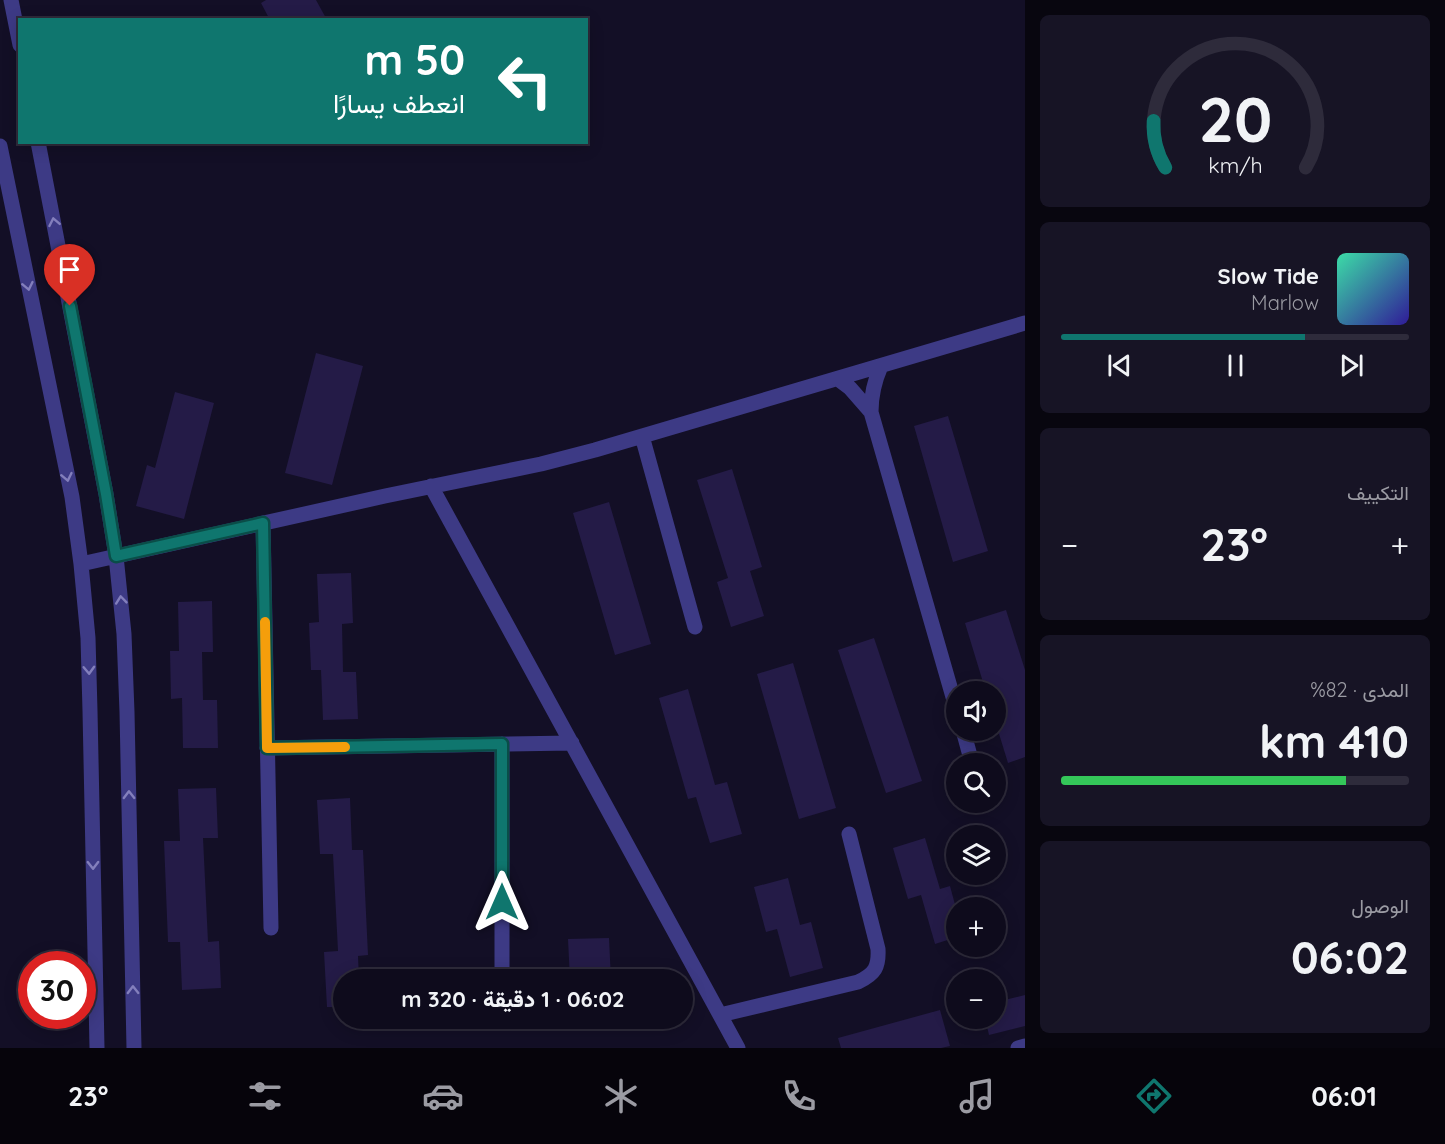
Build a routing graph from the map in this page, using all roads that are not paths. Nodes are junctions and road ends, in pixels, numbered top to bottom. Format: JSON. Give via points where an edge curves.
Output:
{"nodes":[{"id":1,"x":11,"y":0,"type":"edge"},
{"id":2,"x":18,"y":35,"type":"edge"},
{"id":3,"x":38,"y":144,"type":"edge"},
{"id":4,"x":0,"y":146,"type":"edge"},
{"id":5,"x":1025,"y":323,"type":"edge"},
{"id":6,"x":881,"y":366,"type":"junction"},
{"id":7,"x":838,"y":379,"type":"junction"},
{"id":8,"x":871,"y":412,"type":"junction"},
{"id":9,"x":642,"y":436,"type":"junction"},
{"id":10,"x":432,"y":486,"type":"junction"},
{"id":11,"x":263,"y":523,"type":"junction"},
{"id":12,"x":116,"y":556,"type":"junction"},
{"id":13,"x":81,"y":564,"type":"junction"},
{"id":14,"x":695,"y":627,"type":"dead end"},
{"id":15,"x":948,"y":681,"type":"edge"},
{"id":16,"x":966,"y":741,"type":"edge"},
{"id":17,"x":572,"y":742,"type":"junction"},
{"id":18,"x":502,"y":744,"type":"junction"},
{"id":19,"x":267,"y":748,"type":"junction"},
{"id":20,"x":969,"y":752,"type":"dead end"},
{"id":21,"x":849,"y":834,"type":"dead end"},
{"id":22,"x":271,"y":928,"type":"dead end"},
{"id":23,"x":502,"y":969,"type":"edge"},
{"id":24,"x":720,"y":1015,"type":"junction"},
{"id":25,"x":1025,"y":1046,"type":"edge"},
{"id":26,"x":96,"y":1048,"type":"edge"},
{"id":27,"x":134,"y":1048,"type":"edge"},
{"id":28,"x":738,"y":1048,"type":"edge"},
{"id":29,"x":1018,"y":1048,"type":"edge"}],
"edges":[{"from":1,"to":2,"type":"street"},
{"from":12,"to":3,"type":"street","one_way":true},
{"from":4,"to":13,"type":"street","one_way":true,"via":[[72,497]]},
{"from":5,"to":6,"type":"street"},
{"from":6,"to":7,"type":"street"},
{"from":6,"to":8,"type":"street","via":[[871,396]]},
{"from":7,"to":8,"type":"street"},
{"from":7,"to":9,"type":"street"},
{"from":8,"to":15,"type":"street"},
{"from":9,"to":10,"type":"street","via":[[541,464]]},
{"from":9,"to":14,"type":"street"},
{"from":10,"to":11,"type":"street"},
{"from":10,"to":17,"type":"street"},
{"from":11,"to":12,"type":"street"},
{"from":11,"to":19,"type":"street"},
{"from":12,"to":13,"type":"street"},
{"from":27,"to":12,"type":"street","one_way":true,"via":[[127,712]]},
{"from":13,"to":26,"type":"street","one_way":true,"via":[[90,690]]},
{"from":16,"to":20,"type":"street"},
{"from":17,"to":18,"type":"street"},
{"from":17,"to":24,"type":"street"},
{"from":18,"to":19,"type":"street"},
{"from":18,"to":23,"type":"street"},
{"from":19,"to":22,"type":"street"},
{"from":21,"to":24,"type":"street","via":[[878,949],[875,969],[858,982]]},
{"from":24,"to":28,"type":"street"},
{"from":25,"to":29,"type":"street"}]}
